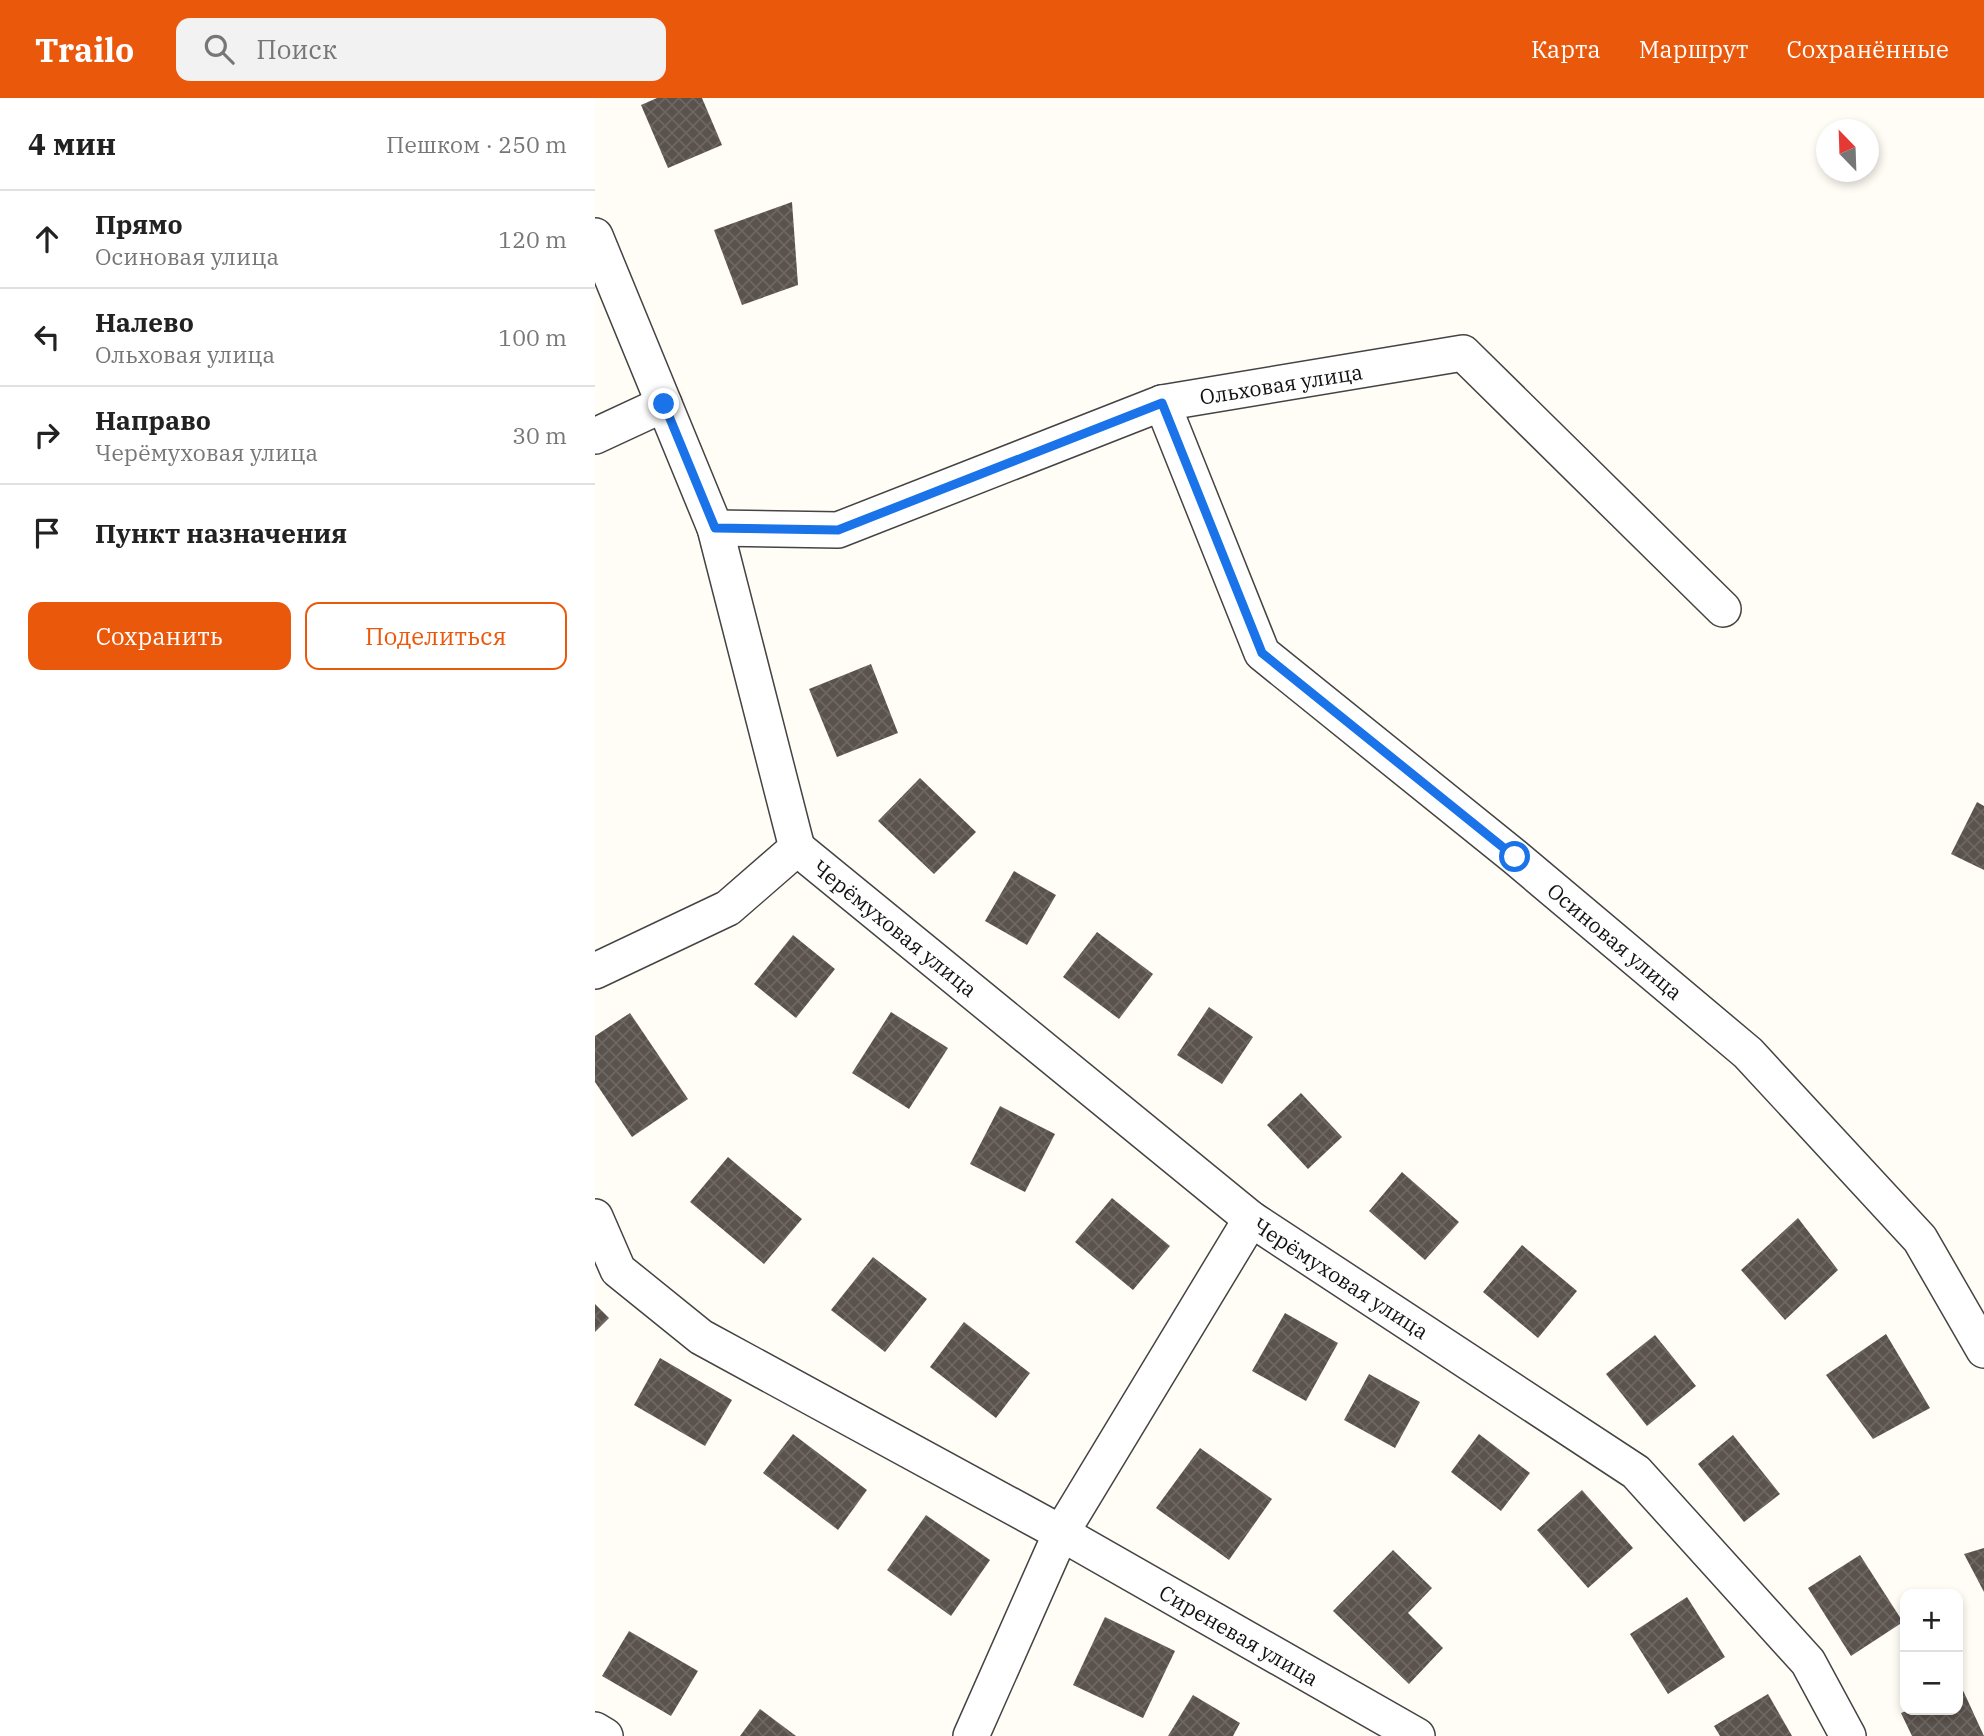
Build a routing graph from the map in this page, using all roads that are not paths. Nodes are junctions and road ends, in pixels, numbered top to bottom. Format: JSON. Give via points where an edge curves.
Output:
{"nodes":[{"id":1,"x":595,"y":236,"type":"edge"},
{"id":2,"x":1162,"y":403,"type":"junction"},
{"id":3,"x":664,"y":404,"type":"junction"},
{"id":4,"x":595,"y":436,"type":"edge"},
{"id":5,"x":715,"y":528,"type":"junction"},
{"id":6,"x":1723,"y":609,"type":"dead end"},
{"id":7,"x":797,"y":848,"type":"junction"},
{"id":8,"x":595,"y":971,"type":"edge"},
{"id":9,"x":595,"y":1217,"type":"edge"},
{"id":10,"x":1251,"y":1219,"type":"junction"},
{"id":11,"x":1984,"y":1350,"type":"edge"},
{"id":12,"x":1061,"y":1533,"type":"junction"},
{"id":13,"x":595,"y":1730,"type":"edge"},
{"id":14,"x":605,"y":1736,"type":"edge"},
{"id":15,"x":971,"y":1736,"type":"edge"},
{"id":16,"x":1417,"y":1736,"type":"edge"},
{"id":17,"x":1848,"y":1736,"type":"edge"}],
"edges":[{"from":1,"to":3,"type":"street"},
{"from":2,"to":5,"type":"street","name":"Ольховая улица","via":[[838,530]]},
{"from":2,"to":6,"type":"street","name":"Ольховая улица","via":[[1462,353]]},
{"from":2,"to":11,"type":"street","name":"Осиновая улица","via":[[1262,653],[1748,1053],[1920,1239]]},
{"from":3,"to":4,"type":"street"},
{"from":3,"to":5,"type":"street"},
{"from":5,"to":7,"type":"street"},
{"from":7,"to":8,"type":"street","via":[[728,908]]},
{"from":7,"to":10,"type":"street","name":"Черёмуховая улица"},
{"from":9,"to":12,"type":"street","name":"Сиреневая улица","via":[[618,1270],[701,1337]]},
{"from":10,"to":12,"type":"street"},
{"from":10,"to":17,"type":"street","name":"Черёмуховая улица","via":[[1636,1472],[1808,1662]]},
{"from":12,"to":15,"type":"street"},
{"from":12,"to":16,"type":"street","name":"Сиреневая улица"},
{"from":13,"to":14,"type":"street"}]}
